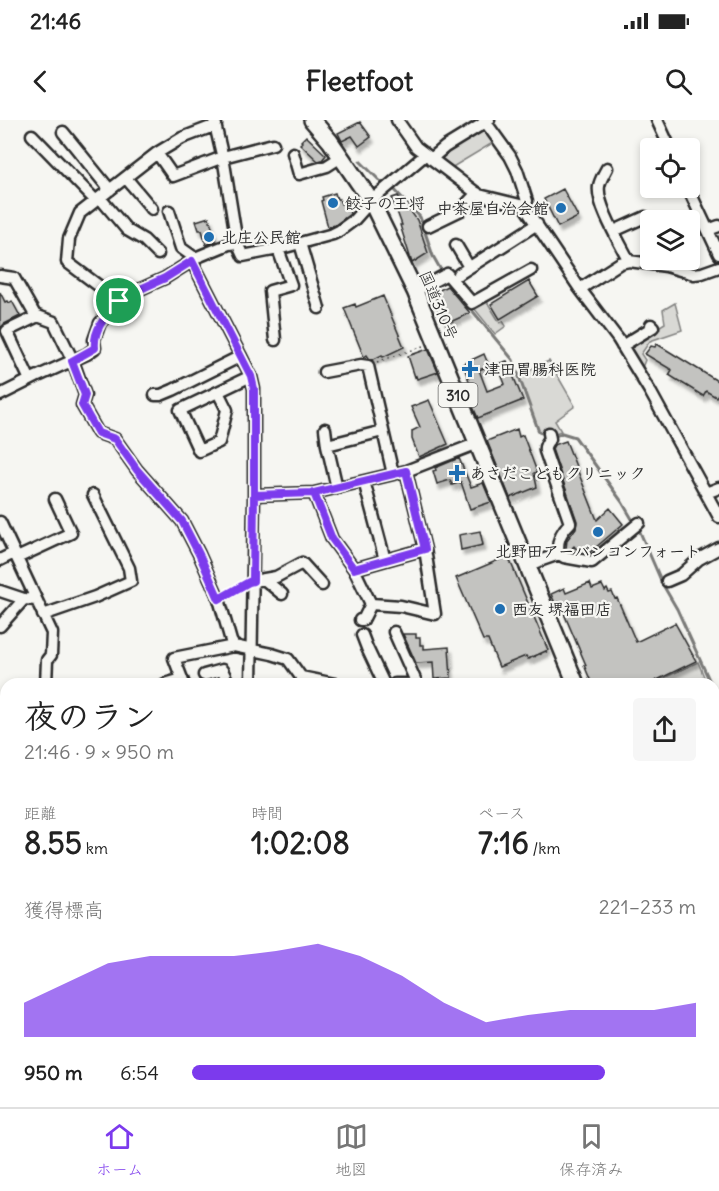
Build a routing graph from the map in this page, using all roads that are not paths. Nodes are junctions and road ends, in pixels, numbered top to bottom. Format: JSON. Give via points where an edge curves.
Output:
{"nodes":[{"id":1,"x":312,"y":120,"type":"edge"},
{"id":2,"x":397,"y":120,"type":"edge"},
{"id":3,"x":657,"y":120,"type":"edge"},
{"id":4,"x":486,"y":121,"type":"edge"},
{"id":5,"x":215,"y":123,"type":"edge"},
{"id":6,"x":63,"y":132,"type":"dead end"},
{"id":7,"x":32,"y":135,"type":"dead end"},
{"id":8,"x":665,"y":138,"type":"edge"},
{"id":9,"x":273,"y":144,"type":"dead end"},
{"id":10,"x":157,"y":153,"type":"junction"},
{"id":11,"x":293,"y":153,"type":"dead end"},
{"id":12,"x":341,"y":157,"type":"junction"},
{"id":13,"x":428,"y":157,"type":"junction"},
{"id":14,"x":223,"y":158,"type":"junction"},
{"id":15,"x":607,"y":168,"type":"dead end"},
{"id":16,"x":126,"y":178,"type":"junction"},
{"id":17,"x":110,"y":190,"type":"junction"},
{"id":18,"x":477,"y":193,"type":"junction"},
{"id":19,"x":693,"y":198,"type":"edge"},
{"id":20,"x":98,"y":200,"type":"junction"},
{"id":21,"x":371,"y":201,"type":"junction"},
{"id":22,"x":524,"y":206,"type":"junction"},
{"id":23,"x":152,"y":209,"type":"dead end"},
{"id":24,"x":169,"y":211,"type":"dead end"},
{"id":25,"x":640,"y":219,"type":"edge"},
{"id":26,"x":537,"y":224,"type":"junction"},
{"id":27,"x":428,"y":226,"type":"dead end"},
{"id":28,"x":719,"y":226,"type":"edge"},
{"id":29,"x":708,"y":230,"type":"junction"},
{"id":30,"x":614,"y":231,"type":"junction"},
{"id":31,"x":237,"y":243,"type":"junction"},
{"id":32,"x":300,"y":243,"type":"junction"},
{"id":33,"x":456,"y":244,"type":"dead end"},
{"id":34,"x":278,"y":249,"type":"junction"},
{"id":35,"x":158,"y":254,"type":"dead end"},
{"id":36,"x":719,"y":254,"type":"edge"},
{"id":37,"x":193,"y":260,"type":"junction"},
{"id":38,"x":628,"y":261,"type":"junction"},
{"id":39,"x":470,"y":267,"type":"junction"},
{"id":40,"x":719,"y":267,"type":"edge"},
{"id":41,"x":531,"y":270,"type":"dead end"},
{"id":42,"x":459,"y":274,"type":"dead end"},
{"id":43,"x":0,"y":276,"type":"edge"},
{"id":44,"x":580,"y":289,"type":"junction"},
{"id":45,"x":415,"y":291,"type":"junction"},
{"id":46,"x":119,"y":301,"type":"junction"},
{"id":47,"x":319,"y":308,"type":"dead end"},
{"id":48,"x":38,"y":316,"type":"junction"},
{"id":49,"x":651,"y":325,"type":"dead end"},
{"id":50,"x":275,"y":340,"type":"dead end"},
{"id":51,"x":622,"y":346,"type":"junction"},
{"id":52,"x":241,"y":356,"type":"junction"},
{"id":53,"x":72,"y":361,"type":"junction"},
{"id":54,"x":324,"y":372,"type":"dead end"},
{"id":55,"x":251,"y":376,"type":"junction"},
{"id":56,"x":30,"y":380,"type":"junction"},
{"id":57,"x":218,"y":392,"type":"junction"},
{"id":58,"x":0,"y":395,"type":"edge"},
{"id":59,"x":155,"y":395,"type":"dead end"},
{"id":60,"x":325,"y":429,"type":"dead end"},
{"id":61,"x":383,"y":431,"type":"junction"},
{"id":62,"x":549,"y":433,"type":"dead end"},
{"id":63,"x":478,"y":443,"type":"junction"},
{"id":64,"x":327,"y":444,"type":"junction"},
{"id":65,"x":406,"y":471,"type":"junction"},
{"id":66,"x":393,"y":474,"type":"junction"},
{"id":67,"x":364,"y":481,"type":"junction"},
{"id":68,"x":336,"y":488,"type":"junction"},
{"id":69,"x":719,"y":488,"type":"edge"},
{"id":70,"x":314,"y":493,"type":"junction"},
{"id":71,"x":706,"y":493,"type":"junction"},
{"id":72,"x":93,"y":495,"type":"dead end"},
{"id":73,"x":254,"y":495,"type":"junction"},
{"id":74,"x":55,"y":499,"type":"dead end"},
{"id":75,"x":719,"y":517,"type":"edge"},
{"id":76,"x":0,"y":522,"type":"edge"},
{"id":77,"x":639,"y":523,"type":"dead end"},
{"id":78,"x":719,"y":548,"type":"edge"},
{"id":79,"x":425,"y":549,"type":"junction"},
{"id":80,"x":559,"y":554,"type":"junction"},
{"id":81,"x":15,"y":556,"type":"junction"},
{"id":82,"x":0,"y":560,"type":"edge"},
{"id":83,"x":385,"y":560,"type":"junction"},
{"id":84,"x":528,"y":565,"type":"junction"},
{"id":85,"x":354,"y":569,"type":"junction"},
{"id":86,"x":265,"y":580,"type":"junction"},
{"id":87,"x":253,"y":581,"type":"junction"},
{"id":88,"x":667,"y":581,"type":"dead end"},
{"id":89,"x":322,"y":585,"type":"dead end"},
{"id":90,"x":0,"y":591,"type":"edge"},
{"id":91,"x":282,"y":594,"type":"dead end"},
{"id":92,"x":24,"y":599,"type":"junction"},
{"id":93,"x":36,"y":600,"type":"junction"},
{"id":94,"x":371,"y":604,"type":"junction"},
{"id":95,"x":44,"y":615,"type":"junction"},
{"id":96,"x":360,"y":620,"type":"dead end"},
{"id":97,"x":0,"y":626,"type":"edge"},
{"id":98,"x":394,"y":632,"type":"dead end"},
{"id":99,"x":362,"y":635,"type":"dead end"},
{"id":100,"x":234,"y":646,"type":"junction"},
{"id":101,"x":252,"y":650,"type":"junction"},
{"id":102,"x":204,"y":675,"type":"dead end"},
{"id":103,"x":46,"y":678,"type":"edge"},
{"id":104,"x":182,"y":678,"type":"edge"},
{"id":105,"x":225,"y":678,"type":"edge"},
{"id":106,"x":251,"y":678,"type":"edge"},
{"id":107,"x":310,"y":678,"type":"edge"},
{"id":108,"x":381,"y":678,"type":"edge"},
{"id":109,"x":414,"y":678,"type":"edge"},
{"id":110,"x":574,"y":678,"type":"edge"}],
"edges":[{"from":1,"to":12,"type":"highway","name":"国道310号","number":"310"},
{"from":2,"to":13,"type":"street"},
{"from":3,"to":8,"type":"street"},
{"from":4,"to":13,"type":"street"},
{"from":4,"to":22,"type":"street","via":[[510,156],[527,201]]},
{"from":5,"to":10,"type":"street"},
{"from":5,"to":14,"type":"street"},
{"from":6,"to":17,"type":"street"},
{"from":7,"to":20,"type":"street"},
{"from":9,"to":14,"type":"street"},
{"from":10,"to":14,"type":"street","via":[[173,176]]},
{"from":10,"to":16,"type":"street"},
{"from":11,"to":12,"type":"street","via":[[299,174],[327,166]]},
{"from":12,"to":21,"type":"highway","name":"国道310号","number":"310"},
{"from":13,"to":18,"type":"street"},
{"from":13,"to":21,"type":"street"},
{"from":14,"to":31,"type":"street"},
{"from":15,"to":30,"type":"street","via":[[599,196]]},
{"from":16,"to":17,"type":"street"},
{"from":16,"to":23,"type":"street"},
{"from":17,"to":20,"type":"street"},
{"from":18,"to":22,"type":"street"},
{"from":18,"to":27,"type":"street","via":[[461,210]]},
{"from":19,"to":29,"type":"street"},
{"from":20,"to":35,"type":"street"},
{"from":20,"to":46,"type":"street","via":[[80,213],[69,239],[67,262]]},
{"from":21,"to":32,"type":"street","via":[[339,231]]},
{"from":21,"to":45,"type":"highway","name":"国道310号","number":"310"},
{"from":22,"to":26,"type":"street"},
{"from":24,"to":37,"type":"street","via":[[181,248]]},
{"from":25,"to":30,"type":"street"},
{"from":26,"to":39,"type":"street"},
{"from":26,"to":44,"type":"street"},
{"from":28,"to":29,"type":"street"},
{"from":29,"to":36,"type":"street"},
{"from":30,"to":38,"type":"street"},
{"from":31,"to":34,"type":"street","via":[[243,256]]},
{"from":31,"to":37,"type":"street"},
{"from":32,"to":34,"type":"street"},
{"from":32,"to":47,"type":"street"},
{"from":33,"to":39,"type":"street"},
{"from":34,"to":50,"type":"street","via":[[291,285],[270,291]]},
{"from":37,"to":46,"type":"street"},
{"from":37,"to":52,"type":"street"},
{"from":38,"to":40,"type":"street","via":[[694,274]]},
{"from":38,"to":44,"type":"street"},
{"from":39,"to":42,"type":"street"},
{"from":41,"to":45,"type":"street","via":[[472,303],[447,274]]},
{"from":43,"to":48,"type":"street","via":[[14,278]]},
{"from":44,"to":51,"type":"street"},
{"from":45,"to":63,"type":"highway","name":"国道310号","number":"310"},
{"from":46,"to":53,"type":"street","via":[[100,323],[95,348]]},
{"from":48,"to":53,"type":"street","via":[[54,322]]},
{"from":48,"to":56,"type":"street","via":[[7,331]]},
{"from":49,"to":51,"type":"street"},
{"from":51,"to":71,"type":"street"},
{"from":52,"to":55,"type":"street"},
{"from":52,"to":59,"type":"street"},
{"from":53,"to":56,"type":"street"},
{"from":53,"to":100,"type":"street","via":[[85,395],[82,405],[98,433],[115,439],[182,521],[219,599]]},
{"from":54,"to":61,"type":"street","via":[[368,366]]},
{"from":55,"to":57,"type":"street"},
{"from":55,"to":73,"type":"street"},
{"from":56,"to":58,"type":"street"},
{"from":57,"to":57,"type":"street","via":[[180,410],[199,451],[219,442],[227,410]]},
{"from":60,"to":64,"type":"street"},
{"from":61,"to":64,"type":"street"},
{"from":61,"to":66,"type":"street"},
{"from":62,"to":80,"type":"street","via":[[544,447],[570,523],[560,536]]},
{"from":63,"to":65,"type":"street"},
{"from":63,"to":84,"type":"highway","name":"国道310号","number":"310"},
{"from":64,"to":68,"type":"street"},
{"from":65,"to":66,"type":"street"},
{"from":65,"to":79,"type":"street"},
{"from":66,"to":67,"type":"street"},
{"from":67,"to":68,"type":"street"},
{"from":67,"to":83,"type":"street"},
{"from":68,"to":70,"type":"street"},
{"from":69,"to":71,"type":"street"},
{"from":70,"to":73,"type":"street"},
{"from":70,"to":85,"type":"street","via":[[332,539]]},
{"from":71,"to":75,"type":"street"},
{"from":72,"to":95,"type":"street","via":[[129,568],[130,581]]},
{"from":73,"to":87,"type":"street"},
{"from":74,"to":81,"type":"street","via":[[71,533]]},
{"from":76,"to":81,"type":"street"},
{"from":77,"to":80,"type":"street","via":[[592,562]]},
{"from":78,"to":88,"type":"street"},
{"from":79,"to":83,"type":"street"},
{"from":79,"to":94,"type":"street","via":[[435,614]]},
{"from":80,"to":84,"type":"street"},
{"from":81,"to":82,"type":"street"},
{"from":81,"to":93,"type":"street"},
{"from":83,"to":85,"type":"street"},
{"from":84,"to":110,"type":"highway","name":"国道310号","number":"310"},
{"from":85,"to":94,"type":"street"},
{"from":86,"to":87,"type":"street"},
{"from":86,"to":89,"type":"street","via":[[302,563]]},
{"from":86,"to":91,"type":"street"},
{"from":87,"to":101,"type":"street"},
{"from":90,"to":92,"type":"street"},
{"from":92,"to":93,"type":"street"},
{"from":92,"to":97,"type":"street"},
{"from":93,"to":95,"type":"street"},
{"from":94,"to":96,"type":"street"},
{"from":95,"to":103,"type":"street","via":[[52,633]]},
{"from":98,"to":109,"type":"street"},
{"from":99,"to":108,"type":"street"},
{"from":100,"to":101,"type":"street"},
{"from":100,"to":104,"type":"street","via":[[174,658]]},
{"from":101,"to":106,"type":"street"},
{"from":101,"to":107,"type":"street","via":[[288,659],[301,676]]},
{"from":102,"to":105,"type":"street","via":[[222,670]]}]}
